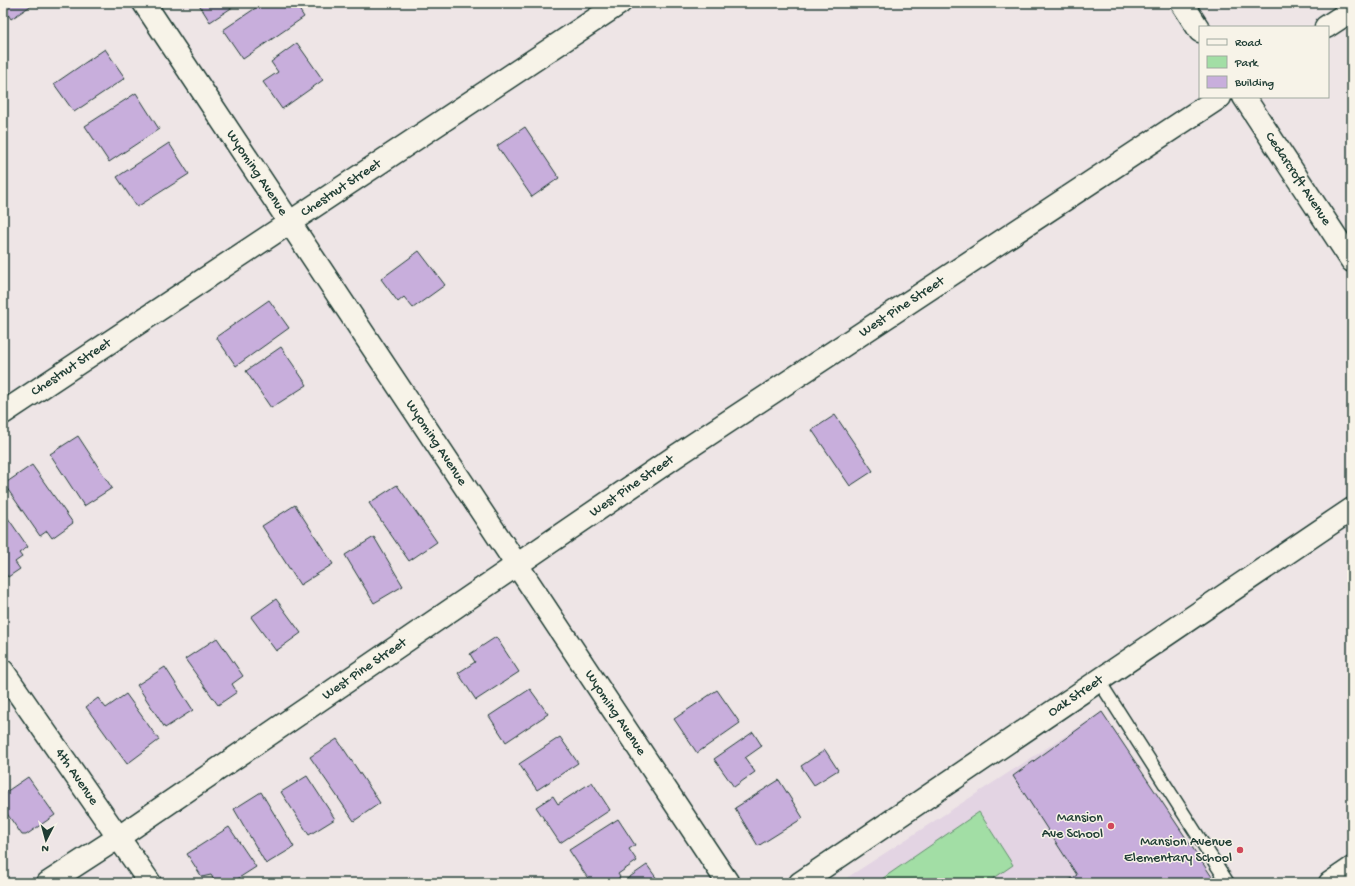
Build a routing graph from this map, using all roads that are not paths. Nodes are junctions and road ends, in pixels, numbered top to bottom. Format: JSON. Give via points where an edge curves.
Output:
{"nodes":[{"id":1,"x":144,"y":3,"type":"edge"},
{"id":2,"x":620,"y":3,"type":"edge"},
{"id":3,"x":1182,"y":3,"type":"edge"},
{"id":4,"x":1352,"y":10,"type":"edge"},
{"id":5,"x":1328,"y":26,"type":"edge"},
{"id":6,"x":1199,"y":29,"type":"edge"},
{"id":7,"x":1218,"y":98,"type":"edge"},
{"id":8,"x":1245,"y":98,"type":"edge"},
{"id":9,"x":289,"y":223,"type":"junction"},
{"id":10,"x":1352,"y":261,"type":"edge"},
{"id":11,"x":3,"y":413,"type":"edge"},
{"id":12,"x":1352,"y":509,"type":"edge"},
{"id":13,"x":516,"y":565,"type":"junction"},
{"id":14,"x":3,"y":671,"type":"edge"},
{"id":15,"x":1099,"y":680,"type":"junction"},
{"id":16,"x":119,"y":837,"type":"junction"},
{"id":17,"x":1352,"y":868,"type":"edge"},
{"id":18,"x":48,"y":883,"type":"edge"},
{"id":19,"x":150,"y":883,"type":"edge"},
{"id":20,"x":728,"y":883,"type":"edge"},
{"id":21,"x":800,"y":883,"type":"edge"},
{"id":22,"x":1228,"y":883,"type":"edge"},
{"id":23,"x":1330,"y":883,"type":"edge"}],
"edges":[{"from":1,"to":9,"type":"street","name":"Wyoming Avenue"},
{"from":2,"to":9,"type":"street","name":"Chestnut Street"},
{"from":3,"to":6,"type":"street"},
{"from":4,"to":5,"type":"street"},
{"from":7,"to":13,"type":"street","name":"West Pine Street","via":[[683,451]]},
{"from":8,"to":10,"type":"street","name":"Cedarcroft Avenue"},
{"from":9,"to":11,"type":"street","name":"Chestnut Street"},
{"from":9,"to":13,"type":"street","name":"Wyoming Avenue"},
{"from":12,"to":15,"type":"street","name":"Oak Street"},
{"from":13,"to":16,"type":"street","name":"West Pine Street"},
{"from":13,"to":20,"type":"street","name":"Wyoming Avenue"},
{"from":14,"to":16,"type":"street","name":"4th Avenue"},
{"from":15,"to":21,"type":"street","name":"Oak Street"},
{"from":15,"to":22,"type":"lane"},
{"from":16,"to":18,"type":"street","name":"West Pine Street"},
{"from":16,"to":19,"type":"street","name":"4th Avenue"},
{"from":17,"to":23,"type":"street"}]}
